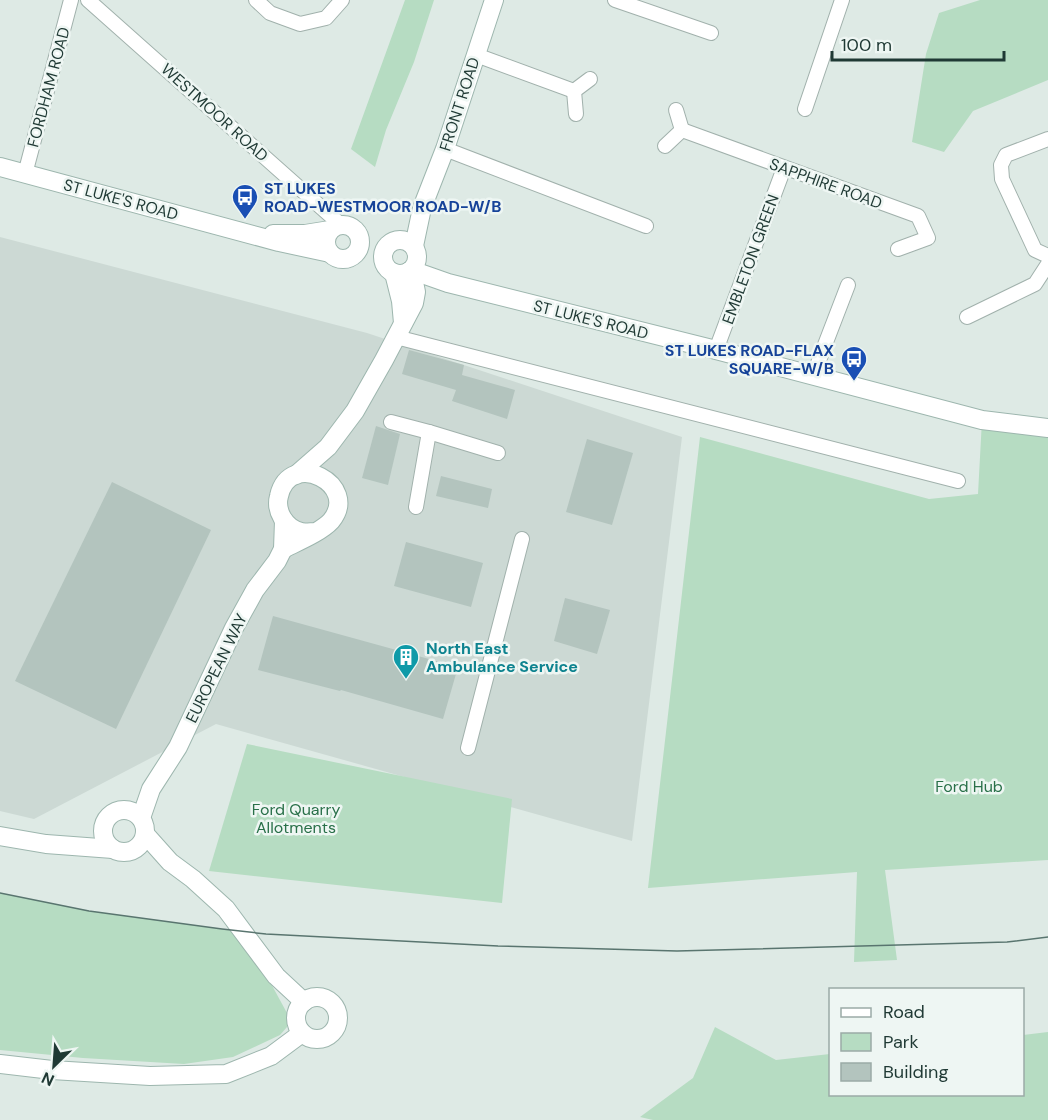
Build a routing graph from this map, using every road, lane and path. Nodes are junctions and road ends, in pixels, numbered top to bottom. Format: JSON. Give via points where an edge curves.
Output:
{"nodes":[{"id":1,"x":70,"y":0,"type":"edge"},
{"id":2,"x":88,"y":0,"type":"edge"},
{"id":3,"x":256,"y":0,"type":"edge"},
{"id":4,"x":342,"y":0,"type":"edge"},
{"id":5,"x":494,"y":0,"type":"edge"},
{"id":6,"x":615,"y":0,"type":"edge"},
{"id":7,"x":842,"y":0,"type":"edge"},
{"id":8,"x":711,"y":33,"type":"dead end"},
{"id":9,"x":476,"y":55,"type":"junction"},
{"id":10,"x":590,"y":79,"type":"dead end"},
{"id":11,"x":574,"y":90,"type":"junction"},
{"id":12,"x":805,"y":109,"type":"dead end"},
{"id":13,"x":676,"y":110,"type":"dead end"},
{"id":14,"x":576,"y":114,"type":"dead end"},
{"id":15,"x":682,"y":130,"type":"junction"},
{"id":16,"x":1048,"y":139,"type":"edge"},
{"id":17,"x":665,"y":146,"type":"dead end"},
{"id":18,"x":445,"y":149,"type":"junction"},
{"id":19,"x":0,"y":167,"type":"edge"},
{"id":20,"x":784,"y":168,"type":"junction"},
{"id":21,"x":25,"y":174,"type":"junction"},
{"id":22,"x":422,"y":208,"type":"junction"},
{"id":23,"x":646,"y":226,"type":"dead end"},
{"id":24,"x":342,"y":228,"type":"junction"},
{"id":25,"x":242,"y":231,"type":"junction"},
{"id":26,"x":392,"y":241,"type":"junction"},
{"id":27,"x":898,"y":249,"type":"dead end"},
{"id":28,"x":338,"y":256,"type":"junction"},
{"id":29,"x":1048,"y":256,"type":"edge"},
{"id":30,"x":405,"y":264,"type":"junction"},
{"id":31,"x":1048,"y":264,"type":"edge"},
{"id":32,"x":848,"y":285,"type":"dead end"},
{"id":33,"x":967,"y":317,"type":"dead end"},
{"id":34,"x":400,"y":330,"type":"junction"},
{"id":35,"x":716,"y":350,"type":"junction"},
{"id":36,"x":813,"y":376,"type":"junction"},
{"id":37,"x":390,"y":422,"type":"dead end"},
{"id":38,"x":1048,"y":428,"type":"edge"},
{"id":39,"x":429,"y":432,"type":"junction"},
{"id":40,"x":328,"y":447,"type":"junction"},
{"id":41,"x":498,"y":453,"type":"dead end"},
{"id":42,"x":296,"y":475,"type":"junction"},
{"id":43,"x":958,"y":481,"type":"dead end"},
{"id":44,"x":330,"y":483,"type":"junction"},
{"id":45,"x":416,"y":507,"type":"dead end"},
{"id":46,"x":284,"y":521,"type":"junction"},
{"id":47,"x":315,"y":532,"type":"junction"},
{"id":48,"x":522,"y":539,"type":"dead end"},
{"id":49,"x":283,"y":549,"type":"junction"},
{"id":50,"x":468,"y":748,"type":"dead end"},
{"id":51,"x":104,"y":822,"type":"junction"},
{"id":52,"x":137,"y":827,"type":"junction"},
{"id":53,"x":0,"y":836,"type":"edge"},
{"id":54,"x":76,"y":845,"type":"junction"},
{"id":55,"x":113,"y":849,"type":"junction"},
{"id":56,"x":304,"y":1002,"type":"junction"},
{"id":57,"x":302,"y":1033,"type":"junction"},
{"id":58,"x":0,"y":1064,"type":"edge"}],
"edges":[{"from":1,"to":21,"type":"street","name":"FORDHAM ROAD"},
{"from":2,"to":24,"type":"street","name":"WESTMOOR ROAD"},
{"from":3,"to":4,"type":"street","via":[[270,13],[300,24],[326,18]]},
{"from":5,"to":9,"type":"main road","name":"FRONT ROAD"},
{"from":6,"to":8,"type":"street"},
{"from":7,"to":12,"type":"street"},
{"from":9,"to":11,"type":"street"},
{"from":9,"to":18,"type":"main road","name":"FRONT ROAD"},
{"from":10,"to":11,"type":"street"},
{"from":11,"to":14,"type":"street"},
{"from":13,"to":15,"type":"street"},
{"from":15,"to":17,"type":"street"},
{"from":15,"to":20,"type":"street","name":"SAPPHIRE ROAD"},
{"from":16,"to":29,"type":"street","via":[[1006,155],[1001,165],[1002,179],[1035,250]]},
{"from":18,"to":22,"type":"main road","name":"FRONT ROAD"},
{"from":18,"to":23,"type":"street"},
{"from":19,"to":21,"type":"main road","name":"ST LUKE'S ROAD"},
{"from":20,"to":27,"type":"street","name":"SAPPHIRE ROAD","via":[[918,216],[928,238]]},
{"from":20,"to":35,"type":"street","name":"EMBLETON GREEN"},
{"from":21,"to":25,"type":"main road","name":"ST LUKE'S ROAD"},
{"from":22,"to":26,"type":"main road"},
{"from":22,"to":30,"type":"main road"},
{"from":24,"to":25,"type":"main road","name":"ST LUKE'S ROAD","via":[[276,234]]},
{"from":24,"to":26,"type":"main road","name":"ST LUKE'S ROAD"},
{"from":24,"to":28,"type":"main road","via":[[326,241]]},
{"from":24,"to":28,"type":"main road","via":[[360,239],[359,248],[353,256]]},
{"from":25,"to":28,"type":"main road","name":"ST LUKE'S ROAD"},
{"from":26,"to":30,"type":"main road","name":"ST LUKE'S ROAD","via":[[404,240]]},
{"from":26,"to":30,"type":"main road","via":[[382,253]]},
{"from":28,"to":30,"type":"main road","name":"ST LUKE'S ROAD"},
{"from":30,"to":34,"type":"main road","via":[[416,292]]},
{"from":30,"to":35,"type":"main road","name":"ST LUKE'S ROAD","via":[[448,283]]},
{"from":31,"to":33,"type":"street","via":[[1035,284]]},
{"from":32,"to":36,"type":"street"},
{"from":34,"to":40,"type":"main road","via":[[355,411]]},
{"from":34,"to":43,"type":"street"},
{"from":35,"to":36,"type":"main road","name":"ST LUKE'S ROAD"},
{"from":36,"to":38,"type":"main road","name":"ST LUKE'S ROAD","via":[[982,420]]},
{"from":37,"to":39,"type":"street"},
{"from":39,"to":41,"type":"street"},
{"from":39,"to":45,"type":"street"},
{"from":40,"to":42,"type":"main road"},
{"from":40,"to":44,"type":"main road"},
{"from":42,"to":44,"type":"main road","via":[[309,472]]},
{"from":42,"to":46,"type":"main road","via":[[280,490],[278,500]]},
{"from":44,"to":47,"type":"main road","via":[[337,506],[332,520]]},
{"from":46,"to":47,"type":"main road","via":[[301,532]]},
{"from":46,"to":49,"type":"main road"},
{"from":47,"to":49,"type":"main road"},
{"from":48,"to":50,"type":"street"},
{"from":49,"to":52,"type":"main road","name":"EUROPEAN WAY","via":[[255,590],[178,747],[151,789]]},
{"from":51,"to":52,"type":"main road","via":[[117,811]]},
{"from":51,"to":54,"type":"main road"},
{"from":51,"to":55,"type":"main road","via":[[105,840]]},
{"from":52,"to":55,"type":"main road","via":[[124,852]]},
{"from":52,"to":56,"type":"main road","via":[[170,862],[226,909],[276,976]]},
{"from":53,"to":54,"type":"main road"},
{"from":54,"to":55,"type":"main road"},
{"from":56,"to":57,"type":"main road","via":[[296,1022]]},
{"from":56,"to":57,"type":"main road","via":[[314,997],[328,1000],[338,1016],[335,1030],[325,1038],[314,1039]]},
{"from":57,"to":58,"type":"main road","via":[[271,1056],[226,1074],[150,1076]]}]}
